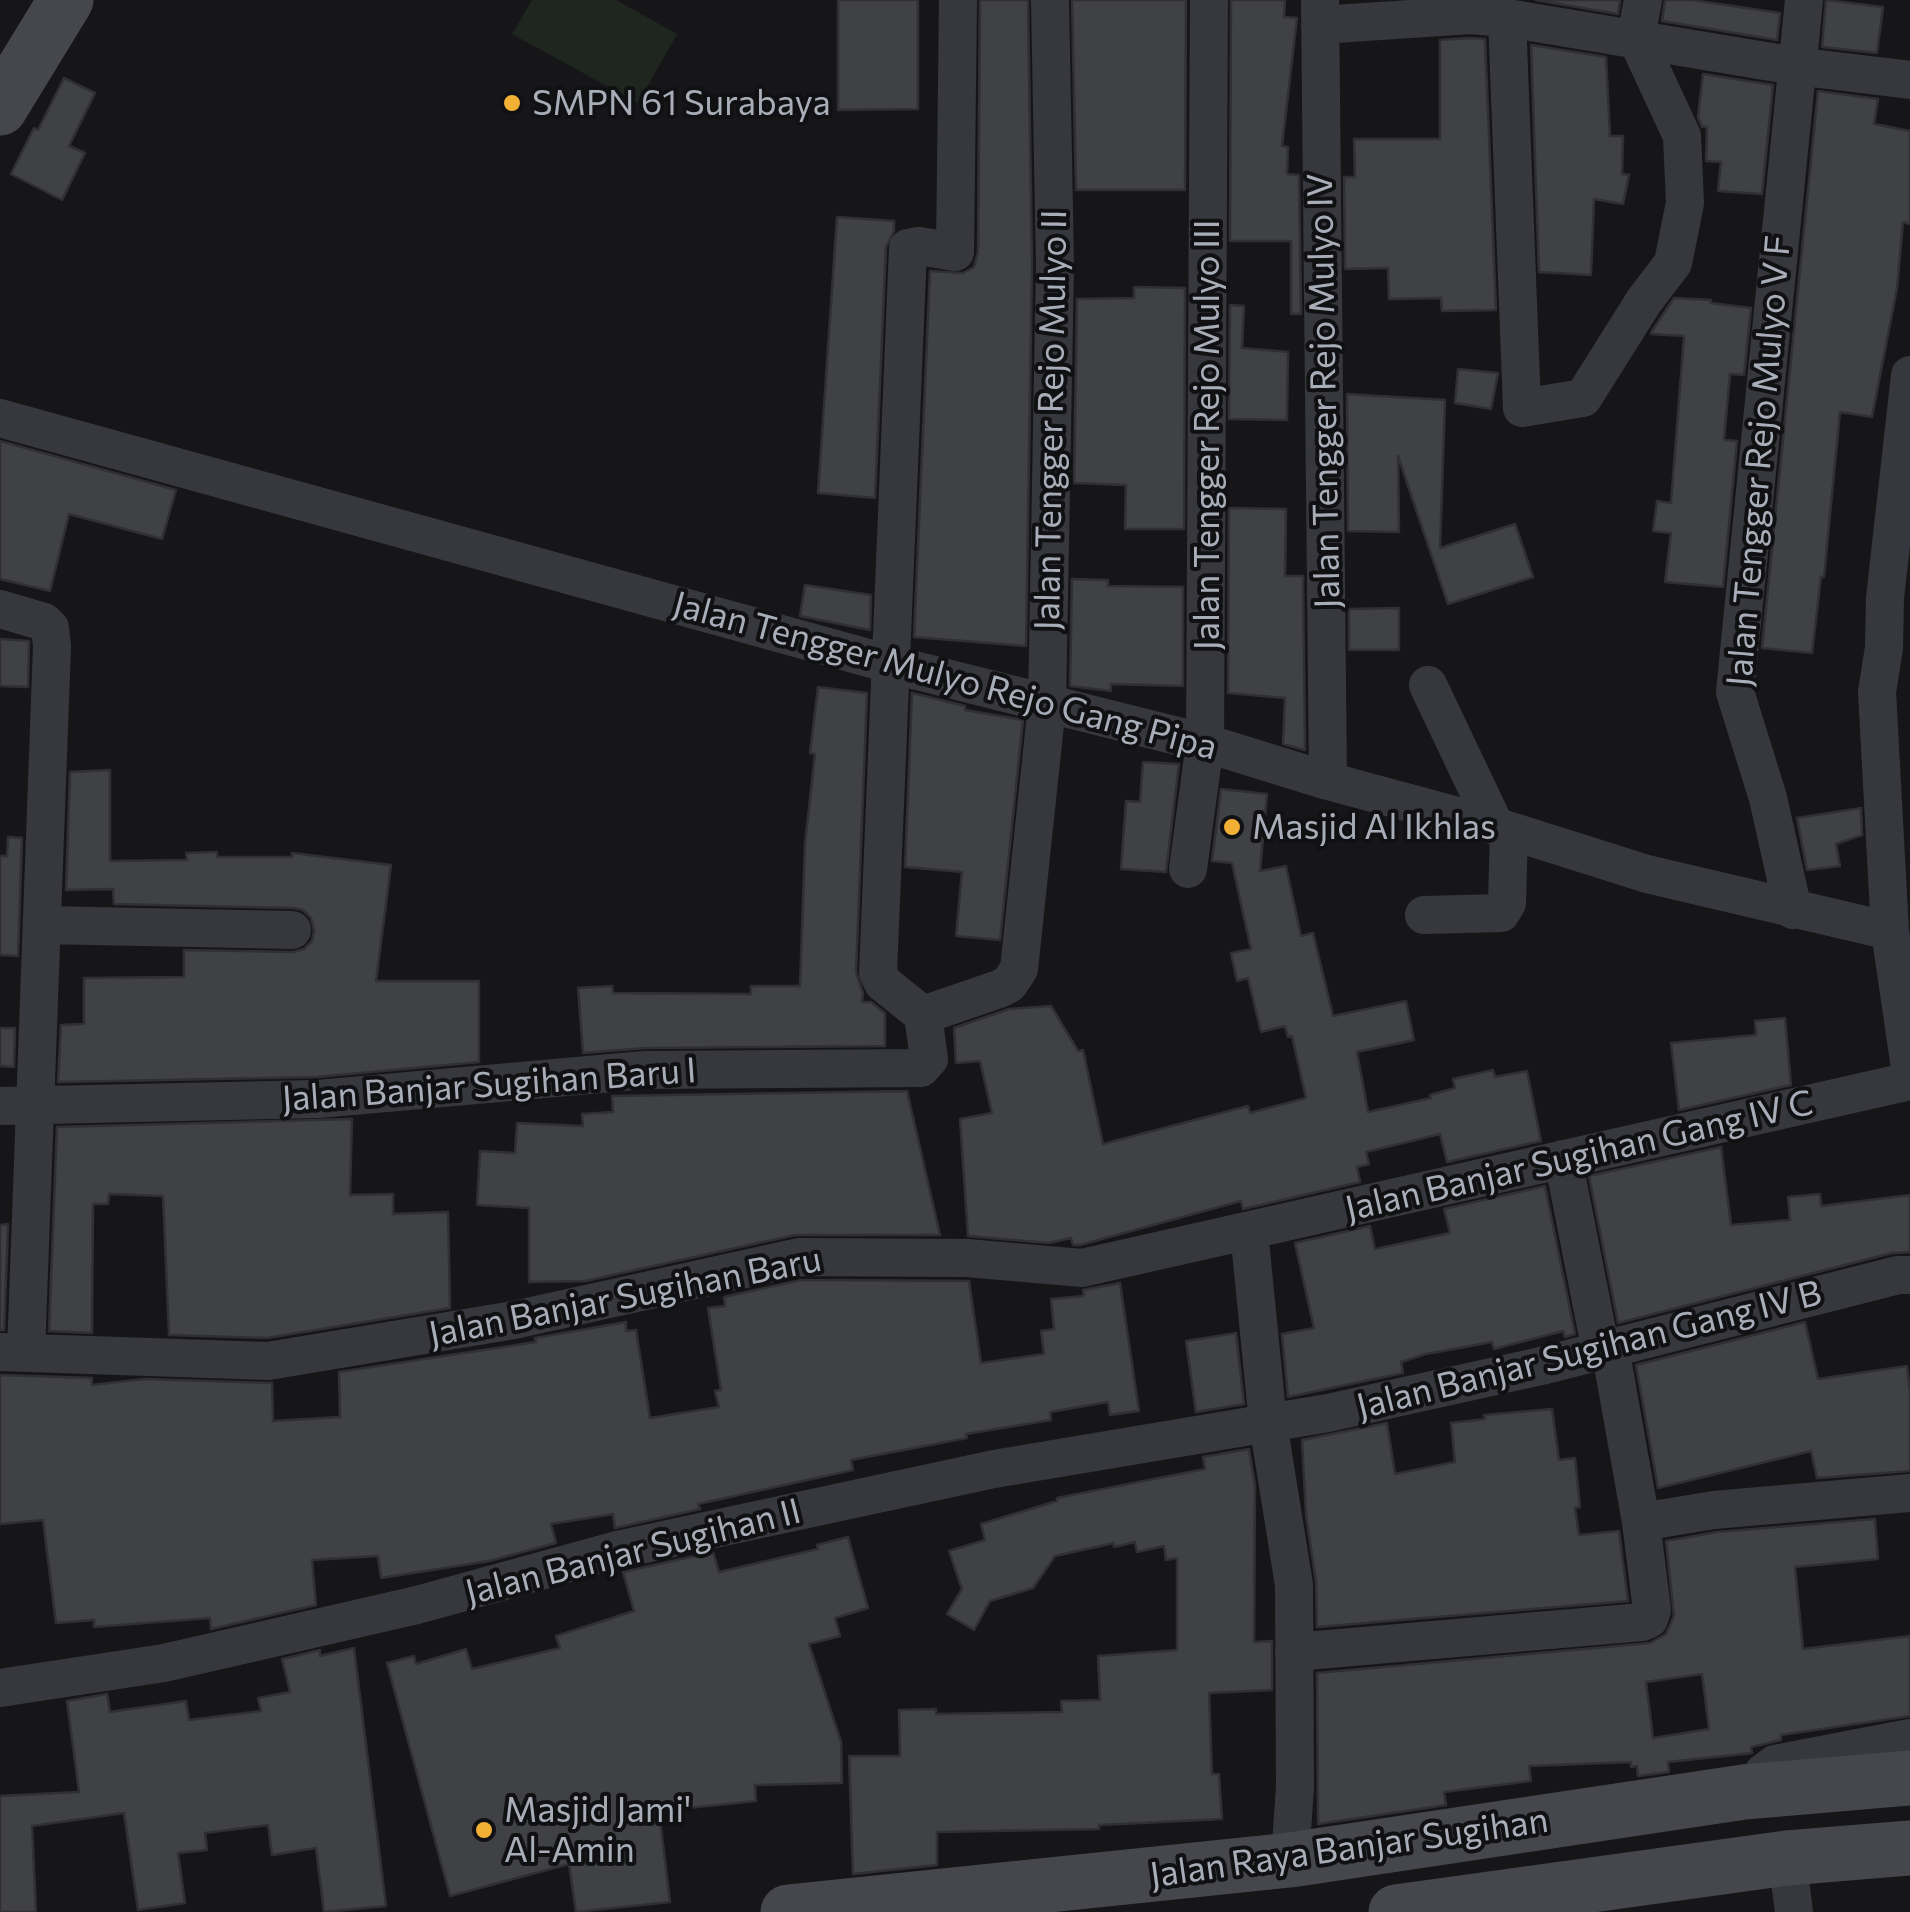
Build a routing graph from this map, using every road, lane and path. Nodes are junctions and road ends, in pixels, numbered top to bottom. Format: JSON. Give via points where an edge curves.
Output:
{"nodes":[{"id":1,"x":66,"y":0,"type":"edge"},
{"id":2,"x":958,"y":0,"type":"edge"},
{"id":3,"x":1050,"y":0,"type":"edge"},
{"id":4,"x":1209,"y":0,"type":"edge"},
{"id":5,"x":1643,"y":0,"type":"edge"},
{"id":6,"x":1804,"y":0,"type":"edge"},
{"id":7,"x":1483,"y":11,"type":"edge"},
{"id":8,"x":1320,"y":12,"type":"edge"},
{"id":9,"x":1636,"y":37,"type":"junction"},
{"id":10,"x":1795,"y":66,"type":"junction"},
{"id":11,"x":1910,"y":80,"type":"edge"},
{"id":12,"x":0,"y":108,"type":"edge"},
{"id":13,"x":1910,"y":375,"type":"edge"},
{"id":14,"x":0,"y":418,"type":"edge"},
{"id":15,"x":0,"y":609,"type":"edge"},
{"id":16,"x":890,"y":664,"type":"junction"},
{"id":17,"x":1428,"y":685,"type":"dead end"},
{"id":18,"x":1048,"y":705,"type":"junction"},
{"id":19,"x":1205,"y":743,"type":"junction"},
{"id":20,"x":1328,"y":782,"type":"junction"},
{"id":21,"x":1502,"y":828,"type":"junction"},
{"id":22,"x":1188,"y":869,"type":"dead end"},
{"id":23,"x":1793,"y":910,"type":"junction"},
{"id":24,"x":1424,"y":915,"type":"dead end"},
{"id":25,"x":43,"y":925,"type":"junction"},
{"id":26,"x":292,"y":930,"type":"dead end"},
{"id":27,"x":1890,"y":931,"type":"junction"},
{"id":28,"x":923,"y":1015,"type":"junction"},
{"id":29,"x":1910,"y":1068,"type":"edge"},
{"id":30,"x":1910,"y":1081,"type":"edge"},
{"id":31,"x":17,"y":1105,"type":"edge"},
{"id":32,"x":1563,"y":1160,"type":"junction"},
{"id":33,"x":1248,"y":1231,"type":"junction"},
{"id":34,"x":1910,"y":1275,"type":"edge"},
{"id":35,"x":1606,"y":1350,"type":"junction"},
{"id":36,"x":13,"y":1352,"type":"edge"},
{"id":37,"x":1268,"y":1424,"type":"junction"},
{"id":38,"x":1910,"y":1493,"type":"edge"},
{"id":39,"x":1641,"y":1522,"type":"junction"},
{"id":40,"x":1294,"y":1652,"type":"junction"},
{"id":41,"x":0,"y":1688,"type":"edge"},
{"id":42,"x":1910,"y":1738,"type":"edge"},
{"id":43,"x":1910,"y":1778,"type":"edge"},
{"id":44,"x":1763,"y":1790,"type":"junction"},
{"id":45,"x":1910,"y":1848,"type":"edge"},
{"id":46,"x":1786,"y":1858,"type":"junction"},
{"id":47,"x":1290,"y":1860,"type":"junction"},
{"id":48,"x":788,"y":1912,"type":"edge"},
{"id":49,"x":1396,"y":1912,"type":"edge"},
{"id":50,"x":1794,"y":1912,"type":"edge"}],
"edges":[{"from":1,"to":12,"type":"main road"},
{"from":2,"to":16,"type":"street","via":[[955,252],[908,248]]},
{"from":3,"to":18,"type":"street","name":"Jalan Tengger Rejo Mulyo II","via":[[1056,265]]},
{"from":4,"to":19,"type":"street","name":"Jalan Tengger Rejo Mulyo III"},
{"from":5,"to":9,"type":"street"},
{"from":6,"to":10,"type":"street","name":"Jalan Tengger Rejo Mulyo V F"},
{"from":7,"to":8,"type":"street"},
{"from":7,"to":9,"type":"street"},
{"from":7,"to":9,"type":"street","via":[[1522,408],[1583,398],[1673,263],[1685,204],[1682,136]]},
{"from":8,"to":20,"type":"street","name":"Jalan Tengger Rejo Mulyo IV"},
{"from":9,"to":10,"type":"street"},
{"from":10,"to":11,"type":"street"},
{"from":10,"to":23,"type":"street","name":"Jalan Tengger Rejo Mulyo V F","via":[[1735,692]]},
{"from":13,"to":27,"type":"street","via":[[1877,692]]},
{"from":14,"to":16,"type":"street","name":"Jalan Tengger Mulyo Rejo Gang Pipa"},
{"from":15,"to":25,"type":"street","via":[[50,628]]},
{"from":16,"to":18,"type":"street","name":"Jalan Tengger Mulyo Rejo Gang Pipa"},
{"from":16,"to":28,"type":"street","via":[[878,973]]},
{"from":17,"to":21,"type":"street"},
{"from":18,"to":19,"type":"street","name":"Jalan Tengger Mulyo Rejo Gang Pipa"},
{"from":18,"to":28,"type":"street","name":"Jalan Tengger Rejo Mulyo II","via":[[1019,969],[999,989]]},
{"from":19,"to":20,"type":"street","name":"Jalan Tengger Mulyo Rejo Gang Pipa"},
{"from":19,"to":22,"type":"street","name":"Jalan Tengger Rejo Mulyo III"},
{"from":20,"to":21,"type":"street","name":"Jalan Tengger Mulyo Rejo Gang Pipa"},
{"from":21,"to":23,"type":"street","name":"Jalan Tengger Mulyo Rejo Gang Pipa"},
{"from":21,"to":24,"type":"street","via":[[1502,912]]},
{"from":23,"to":27,"type":"street","name":"Jalan Tengger Mulyo Rejo Gang Pipa"},
{"from":25,"to":26,"type":"street"},
{"from":25,"to":31,"type":"street"},
{"from":27,"to":29,"type":"street"},
{"from":28,"to":31,"type":"street","name":"Jalan Banjar Sugihan Baru I","via":[[930,1059],[921,1068],[646,1070],[318,1099]]},
{"from":30,"to":32,"type":"street","name":"Jalan Banjar Sugihan Gang IV C"},
{"from":31,"to":36,"type":"street"},
{"from":32,"to":33,"type":"street","name":"Jalan Banjar Sugihan Gang IV C"},
{"from":32,"to":35,"type":"street"},
{"from":33,"to":36,"type":"street","name":"Jalan Banjar Sugihan Baru","via":[[1082,1268],[967,1258],[799,1257],[514,1320],[268,1361]]},
{"from":33,"to":37,"type":"street"},
{"from":34,"to":35,"type":"street","name":"Jalan Banjar Sugihan Gang IV B"},
{"from":35,"to":37,"type":"street","name":"Jalan Banjar Sugihan Gang IV B"},
{"from":35,"to":39,"type":"street"},
{"from":37,"to":40,"type":"street","via":[[1294,1585]]},
{"from":37,"to":41,"type":"street","name":"Jalan Banjar Sugihan II","via":[[994,1470],[617,1550],[164,1663]]},
{"from":38,"to":39,"type":"street"},
{"from":39,"to":40,"type":"street","via":[[1652,1610],[1642,1622]]},
{"from":40,"to":47,"type":"street"},
{"from":42,"to":44,"type":"street","via":[[1775,1764],[1764,1773]]},
{"from":43,"to":44,"type":"main road","name":"Jalan Raya Banjar Sugihan"},
{"from":44,"to":47,"type":"main road","name":"Jalan Raya Banjar Sugihan"},
{"from":45,"to":46,"type":"main road","name":"Jalan Raya Banjar Sugihan"},
{"from":46,"to":49,"type":"main road","name":"Jalan Raya Banjar Sugihan"},
{"from":46,"to":50,"type":"street"},
{"from":47,"to":48,"type":"main road","name":"Jalan Raya Banjar Sugihan"}]}
